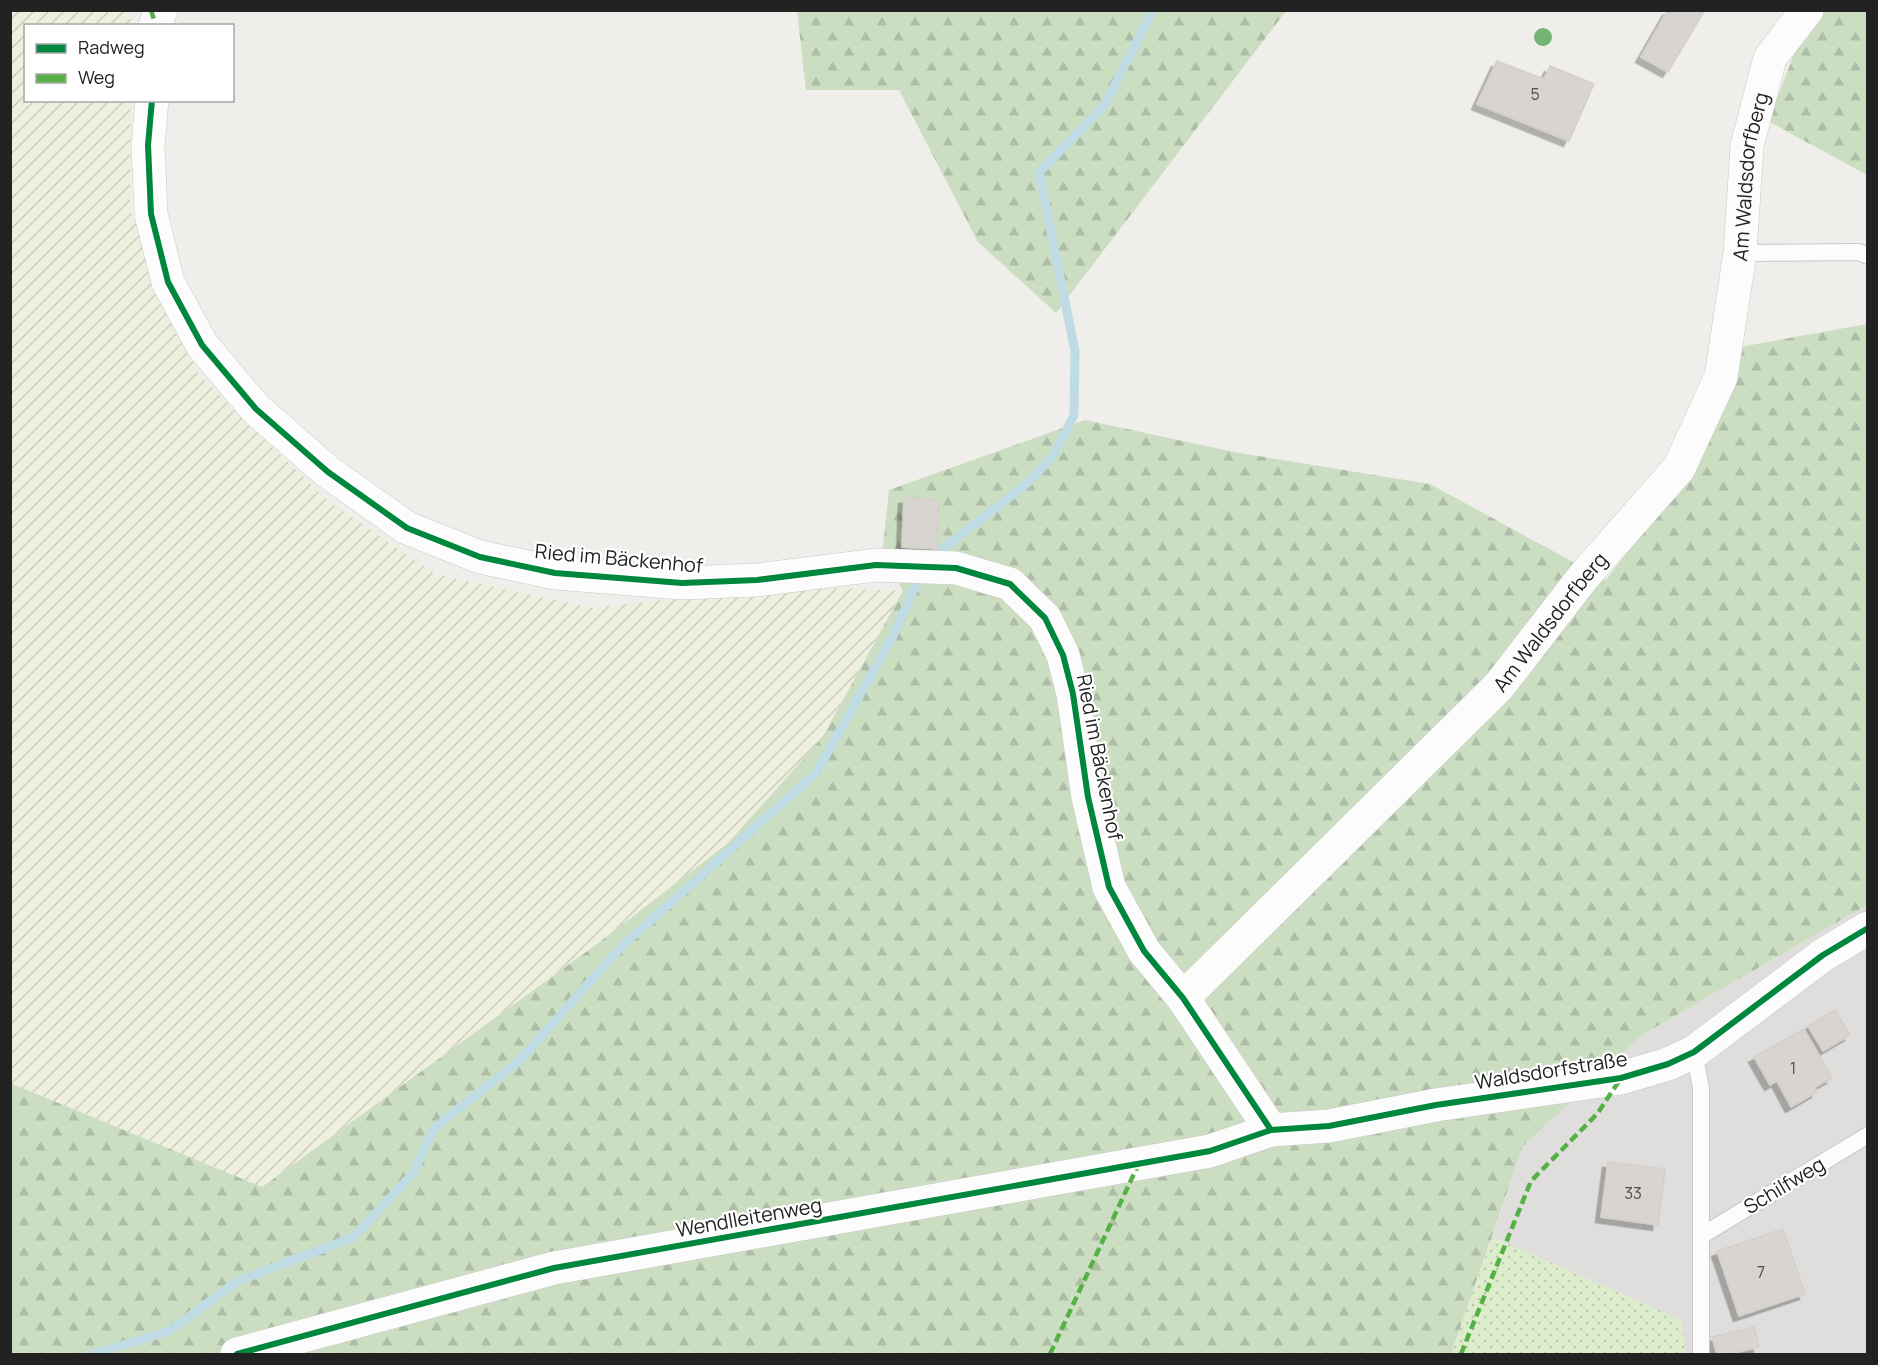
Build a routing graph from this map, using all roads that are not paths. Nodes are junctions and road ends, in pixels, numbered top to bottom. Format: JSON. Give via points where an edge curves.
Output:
{"nodes":[{"id":1,"x":1808,"y":10,"type":"edge"},
{"id":2,"x":152,"y":102,"type":"edge"},
{"id":3,"x":1740,"y":253,"type":"junction"},
{"id":4,"x":1868,"y":256,"type":"edge"},
{"id":5,"x":1868,"y":928,"type":"edge"},
{"id":6,"x":1183,"y":998,"type":"junction"},
{"id":7,"x":1694,"y":1052,"type":"junction"},
{"id":8,"x":1271,"y":1130,"type":"junction"},
{"id":9,"x":1868,"y":1135,"type":"edge"},
{"id":10,"x":1701,"y":1236,"type":"junction"},
{"id":11,"x":237,"y":1354,"type":"edge"},
{"id":12,"x":1701,"y":1354,"type":"edge"}],
"edges":[{"from":1,"to":3,"type":"street","name":"Am Waldsdorfberg","via":[[1770,58],[1747,146]]},
{"from":2,"to":6,"type":"street","name":"Ried im Bäckenhof","via":[[148,145],[152,214],[168,282],[202,345],[256,409],[328,472],[407,528],[480,557],[555,573],[682,583],[757,580],[876,565],[956,568],[1010,584],[1045,618],[1064,655],[1088,797],[1109,887],[1143,951]]},
{"from":3,"to":4,"type":"lane","via":[[1859,252]]},
{"from":3,"to":6,"type":"street","name":"Am Waldsdorfberg","via":[[1721,377],[1679,468],[1584,576],[1499,686]]},
{"from":5,"to":7,"type":"street","name":"Waldsdorfstraße","via":[[1823,955]]},
{"from":6,"to":8,"type":"street"},
{"from":7,"to":8,"type":"street","name":"Waldsdorfstraße","via":[[1621,1078],[1436,1105],[1329,1126]]},
{"from":7,"to":10,"type":"lane","via":[[1701,1088]]},
{"from":8,"to":11,"type":"street","name":"Wendlleitenweg","via":[[1210,1151],[554,1268]]},
{"from":9,"to":10,"type":"lane","name":"Schilfweg"},
{"from":10,"to":12,"type":"lane"}]}
